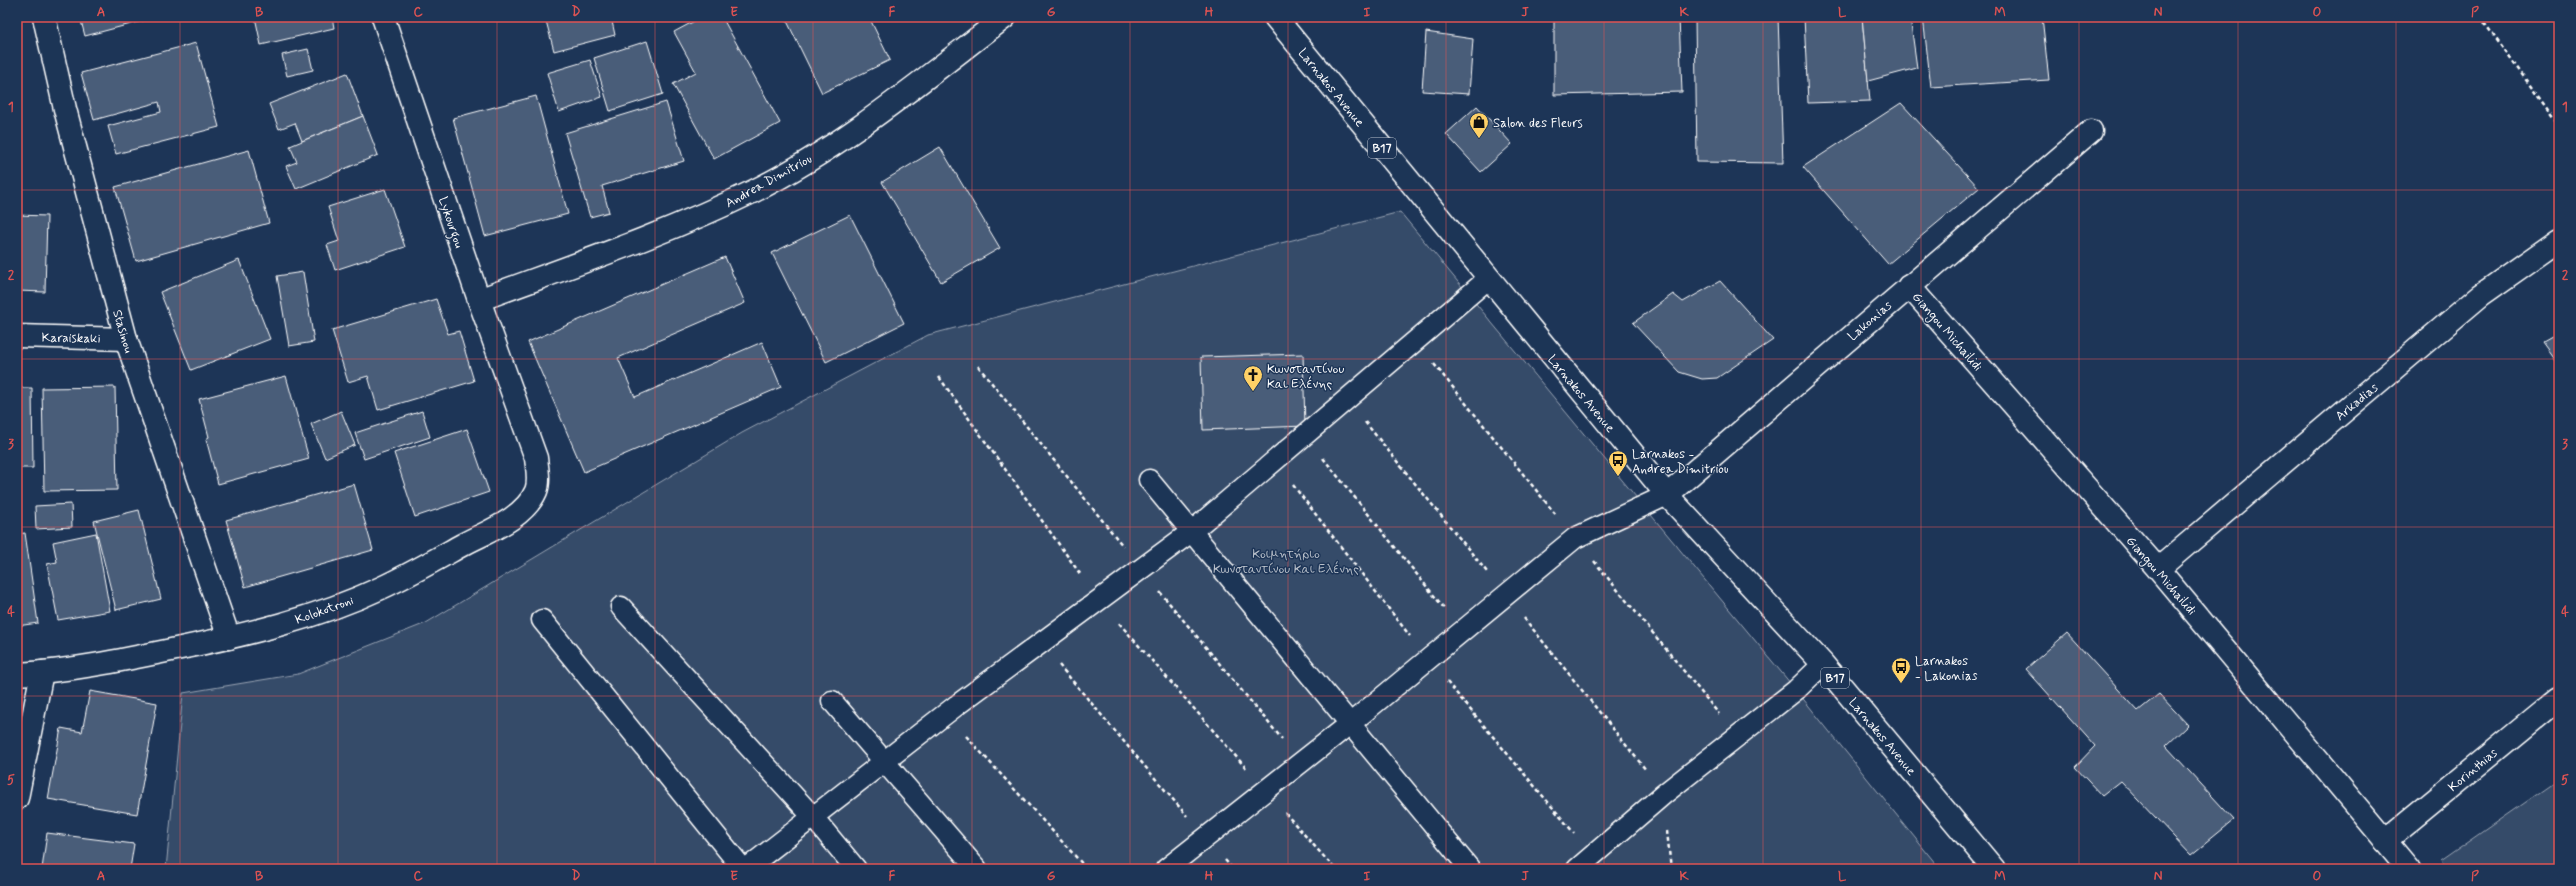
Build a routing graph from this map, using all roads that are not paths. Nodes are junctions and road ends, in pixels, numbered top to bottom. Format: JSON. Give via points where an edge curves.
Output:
{"nodes":[{"id":1,"x":44,"y":17,"type":"edge"},
{"id":2,"x":383,"y":17,"type":"edge"},
{"id":3,"x":1005,"y":17,"type":"edge"},
{"id":4,"x":1275,"y":17,"type":"edge"},
{"id":5,"x":2091,"y":131,"type":"dead end"},
{"id":6,"x":2559,"y":240,"type":"edge"},
{"id":7,"x":1488,"y":279,"type":"junction"},
{"id":8,"x":1909,"y":286,"type":"junction"},
{"id":9,"x":479,"y":300,"type":"junction"},
{"id":10,"x":17,"y":336,"type":"edge"},
{"id":11,"x":126,"y":339,"type":"junction"},
{"id":12,"x":524,"y":426,"type":"joint"},
{"id":13,"x":1149,"y":480,"type":"dead end"},
{"id":14,"x":1667,"y":495,"type":"junction"},
{"id":15,"x":1191,"y":532,"type":"junction"},
{"id":16,"x":2158,"y":569,"type":"junction"},
{"id":17,"x":621,"y":607,"type":"dead end"},
{"id":18,"x":542,"y":620,"type":"dead end"},
{"id":19,"x":229,"y":638,"type":"junction"},
{"id":20,"x":1823,"y":664,"type":"junction"},
{"id":21,"x":42,"y":672,"type":"junction"},
{"id":22,"x":17,"y":674,"type":"edge"},
{"id":23,"x":2559,"y":698,"type":"edge"},
{"id":24,"x":832,"y":701,"type":"dead end"},
{"id":25,"x":1351,"y":724,"type":"junction"},
{"id":26,"x":885,"y":761,"type":"junction"},
{"id":27,"x":17,"y":798,"type":"edge"},
{"id":28,"x":813,"y":817,"type":"junction"},
{"id":29,"x":2385,"y":841,"type":"junction"},
{"id":30,"x":744,"y":869,"type":"edge"},
{"id":31,"x":856,"y":869,"type":"edge"},
{"id":32,"x":977,"y":869,"type":"edge"},
{"id":33,"x":1166,"y":869,"type":"edge"},
{"id":34,"x":1470,"y":869,"type":"edge"},
{"id":35,"x":1577,"y":869,"type":"edge"},
{"id":36,"x":1994,"y":869,"type":"edge"},
{"id":37,"x":2408,"y":869,"type":"edge"}],
"edges":[{"from":1,"to":11,"type":"street","name":"Stasinou","via":[[65,108]]},
{"from":2,"to":9,"type":"street","name":"Lykourgou"},
{"from":3,"to":9,"type":"street","name":"Andrea Dimitriou","via":[[843,138],[756,190],[683,223]]},
{"from":4,"to":7,"type":"street","name":"Larnakos Avenue","number":"B17"},
{"from":5,"to":8,"type":"street","name":"Lakonias"},
{"from":6,"to":16,"type":"street","name":"Arkadias","via":[[2481,295]]},
{"from":7,"to":14,"type":"street","name":"Larnakos Avenue","number":"B17"},
{"from":7,"to":15,"type":"lane"},
{"from":8,"to":14,"type":"street","name":"Lakonias"},
{"from":8,"to":16,"type":"street","name":"Giangou Michailidi"},
{"from":9,"to":12,"type":"street","name":"Lykourgou"},
{"from":10,"to":11,"type":"street","name":"Karaiskaki"},
{"from":11,"to":19,"type":"street","name":"Stasinou"},
{"from":12,"to":19,"type":"street","name":"Kolokotroni","via":[[536,458],[537,490],[527,506],[502,524],[381,588],[304,617]]},
{"from":13,"to":15,"type":"lane"},
{"from":14,"to":20,"type":"street","name":"Larnakos Avenue","number":"B17"},
{"from":14,"to":25,"type":"lane","via":[[1575,538]]},
{"from":15,"to":25,"type":"lane"},
{"from":15,"to":26,"type":"lane"},
{"from":16,"to":29,"type":"street","name":"Giangou Michailidi"},
{"from":17,"to":28,"type":"lane"},
{"from":18,"to":30,"type":"lane"},
{"from":19,"to":21,"type":"street","name":"Kolokotroni","via":[[128,659]]},
{"from":20,"to":35,"type":"lane","via":[[1796,690],[1664,794]]},
{"from":20,"to":36,"type":"street","name":"Larnakos Avenue","number":"B17"},
{"from":21,"to":22,"type":"street","name":"Kolokotroni"},
{"from":21,"to":27,"type":"street"},
{"from":23,"to":29,"type":"street","name":"Korinthias"},
{"from":24,"to":26,"type":"lane"},
{"from":25,"to":33,"type":"lane"},
{"from":25,"to":34,"type":"lane"},
{"from":26,"to":28,"type":"lane"},
{"from":26,"to":32,"type":"lane"},
{"from":28,"to":30,"type":"lane"},
{"from":28,"to":31,"type":"lane"},
{"from":29,"to":37,"type":"street","name":"Giangou Michailidi"}]}
